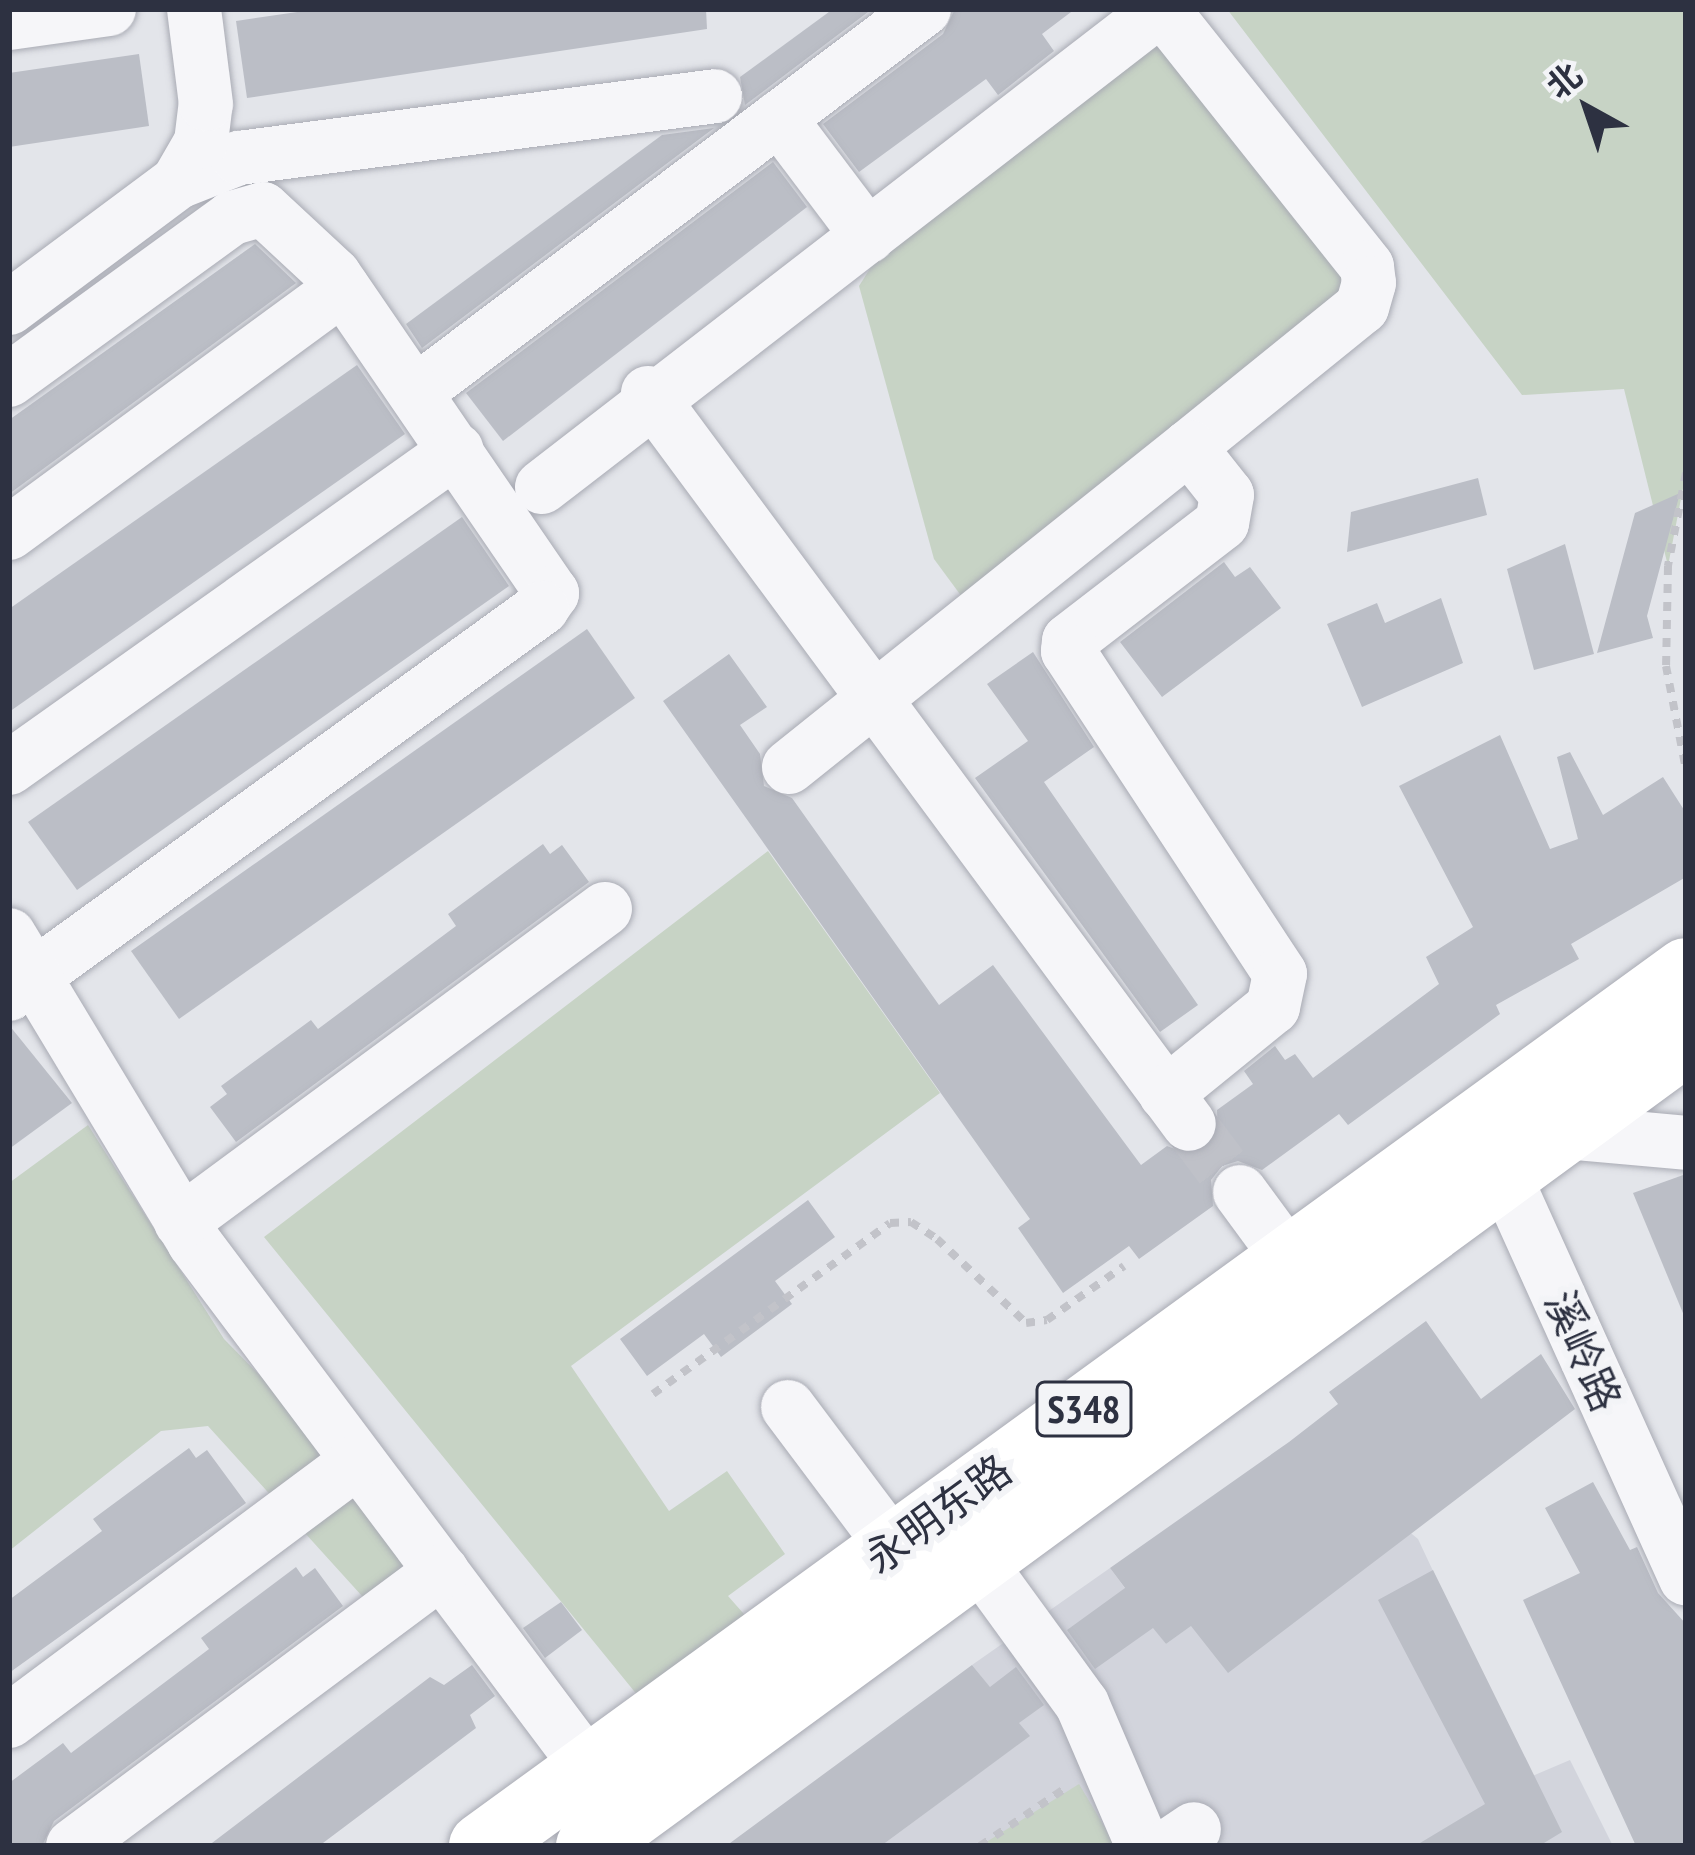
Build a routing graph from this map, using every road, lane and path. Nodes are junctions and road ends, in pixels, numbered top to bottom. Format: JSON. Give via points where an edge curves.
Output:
{"nodes":[{"id":1,"x":109,"y":9,"type":"edge"},
{"id":2,"x":194,"y":9,"type":"edge"},
{"id":3,"x":924,"y":9,"type":"edge"},
{"id":4,"x":9,"y":23,"type":"edge"},
{"id":5,"x":715,"y":96,"type":"dead end"},
{"id":6,"x":779,"y":118,"type":"junction"},
{"id":7,"x":178,"y":182,"type":"junction"},
{"id":8,"x":868,"y":236,"type":"junction"},
{"id":9,"x":344,"y":288,"type":"junction"},
{"id":10,"x":9,"y":308,"type":"edge"},
{"id":11,"x":437,"y":376,"type":"dead end"},
{"id":12,"x":9,"y":380,"type":"edge"},
{"id":13,"x":651,"y":397,"type":"junction"},
{"id":14,"x":1189,"y":447,"type":"junction"},
{"id":15,"x":457,"y":450,"type":"junction"},
{"id":16,"x":1686,"y":473,"type":"edge"},
{"id":17,"x":542,"y":487,"type":"dead end"},
{"id":18,"x":9,"y":533,"type":"edge"},
{"id":19,"x":874,"y":699,"type":"junction"},
{"id":20,"x":789,"y":767,"type":"dead end"},
{"id":21,"x":9,"y":768,"type":"edge"},
{"id":22,"x":1686,"y":770,"type":"edge"},
{"id":23,"x":605,"y":908,"type":"dead end"},
{"id":24,"x":17,"y":969,"type":"edge"},
{"id":25,"x":1686,"y":970,"type":"edge"},
{"id":26,"x":1686,"y":1042,"type":"edge"},
{"id":27,"x":1566,"y":1132,"type":"junction"},
{"id":28,"x":1686,"y":1143,"type":"edge"},
{"id":29,"x":1492,"y":1150,"type":"junction"},
{"id":30,"x":1240,"y":1192,"type":"tunnel mouth"},
{"id":31,"x":181,"y":1222,"type":"junction"},
{"id":32,"x":1290,"y":1260,"type":"junction"},
{"id":33,"x":1124,"y":1266,"type":"dead end"},
{"id":34,"x":653,"y":1394,"type":"dead end"},
{"id":35,"x":788,"y":1407,"type":"dead end"},
{"id":36,"x":358,"y":1461,"type":"junction"},
{"id":37,"x":938,"y":1540,"type":"junction"},
{"id":38,"x":442,"y":1571,"type":"junction"},
{"id":39,"x":1686,"y":1579,"type":"edge"},
{"id":40,"x":9,"y":1721,"type":"edge"},
{"id":41,"x":1099,"y":1748,"type":"junction"},
{"id":42,"x":589,"y":1767,"type":"junction"},
{"id":43,"x":74,"y":1846,"type":"edge"},
{"id":44,"x":482,"y":1846,"type":"edge"},
{"id":45,"x":590,"y":1846,"type":"edge"},
{"id":46,"x":980,"y":1846,"type":"edge"},
{"id":47,"x":1143,"y":1846,"type":"edge"}],
"edges":[{"from":1,"to":4,"type":"street"},
{"from":2,"to":7,"type":"street","via":[[206,104],[202,142]]},
{"from":3,"to":6,"type":"street"},
{"from":5,"to":7,"type":"street","via":[[239,158]]},
{"from":6,"to":8,"type":"street"},
{"from":6,"to":11,"type":"street"},
{"from":7,"to":10,"type":"street"},
{"from":8,"to":13,"type":"street"},
{"from":8,"to":14,"type":"street","via":[[1153,15],[1165,14],[1367,267],[1369,283],[1362,308]]},
{"from":9,"to":12,"type":"street","via":[[262,209],[232,218]]},
{"from":9,"to":15,"type":"street"},
{"from":9,"to":18,"type":"street"},
{"from":13,"to":17,"type":"street"},
{"from":13,"to":19,"type":"street"},
{"from":14,"to":19,"type":"street"},
{"from":14,"to":19,"type":"street","via":[[1227,495],[1222,523],[1069,641],[1068,651],[1280,974],[1273,1007],[1178,1109]]},
{"from":15,"to":21,"type":"street"},
{"from":15,"to":24,"type":"street","via":[[540,568],[552,593],[542,608]]},
{"from":16,"to":22,"type":"path","via":[[1668,566],[1666,666]]},
{"from":19,"to":20,"type":"street"},
{"from":23,"to":31,"type":"street"},
{"from":24,"to":31,"type":"street"},
{"from":25,"to":29,"type":"main road","name":"永明东路","number":"S348"},
{"from":26,"to":27,"type":"main road","name":"永明东路","number":"S348"},
{"from":27,"to":28,"type":"street"},
{"from":27,"to":29,"type":"main road","name":"永明东路","number":"S348"},
{"from":29,"to":32,"type":"main road","name":"永明东路","number":"S348"},
{"from":29,"to":37,"type":"main road","name":"永明东路","number":"S348"},
{"from":29,"to":39,"type":"street","name":"溪岭路"},
{"from":30,"to":32,"type":"street"},
{"from":31,"to":36,"type":"street"},
{"from":32,"to":37,"type":"main road","name":"永明东路","number":"S348"},
{"from":33,"to":34,"type":"path","via":[[1047,1320],[1026,1323],[937,1239],[911,1222],[890,1222]]},
{"from":35,"to":37,"type":"street"},
{"from":36,"to":38,"type":"street"},
{"from":36,"to":40,"type":"street"},
{"from":37,"to":41,"type":"street","via":[[1082,1704]]},
{"from":37,"to":42,"type":"main road","name":"永明东路","number":"S348"},
{"from":37,"to":45,"type":"main road","name":"永明东路","number":"S348"},
{"from":38,"to":42,"type":"street"},
{"from":38,"to":43,"type":"street"},
{"from":41,"to":46,"type":"path","via":[[1058,1797]]},
{"from":41,"to":47,"type":"street"},
{"from":42,"to":44,"type":"main road","name":"永明东路","number":"S348"}]}
